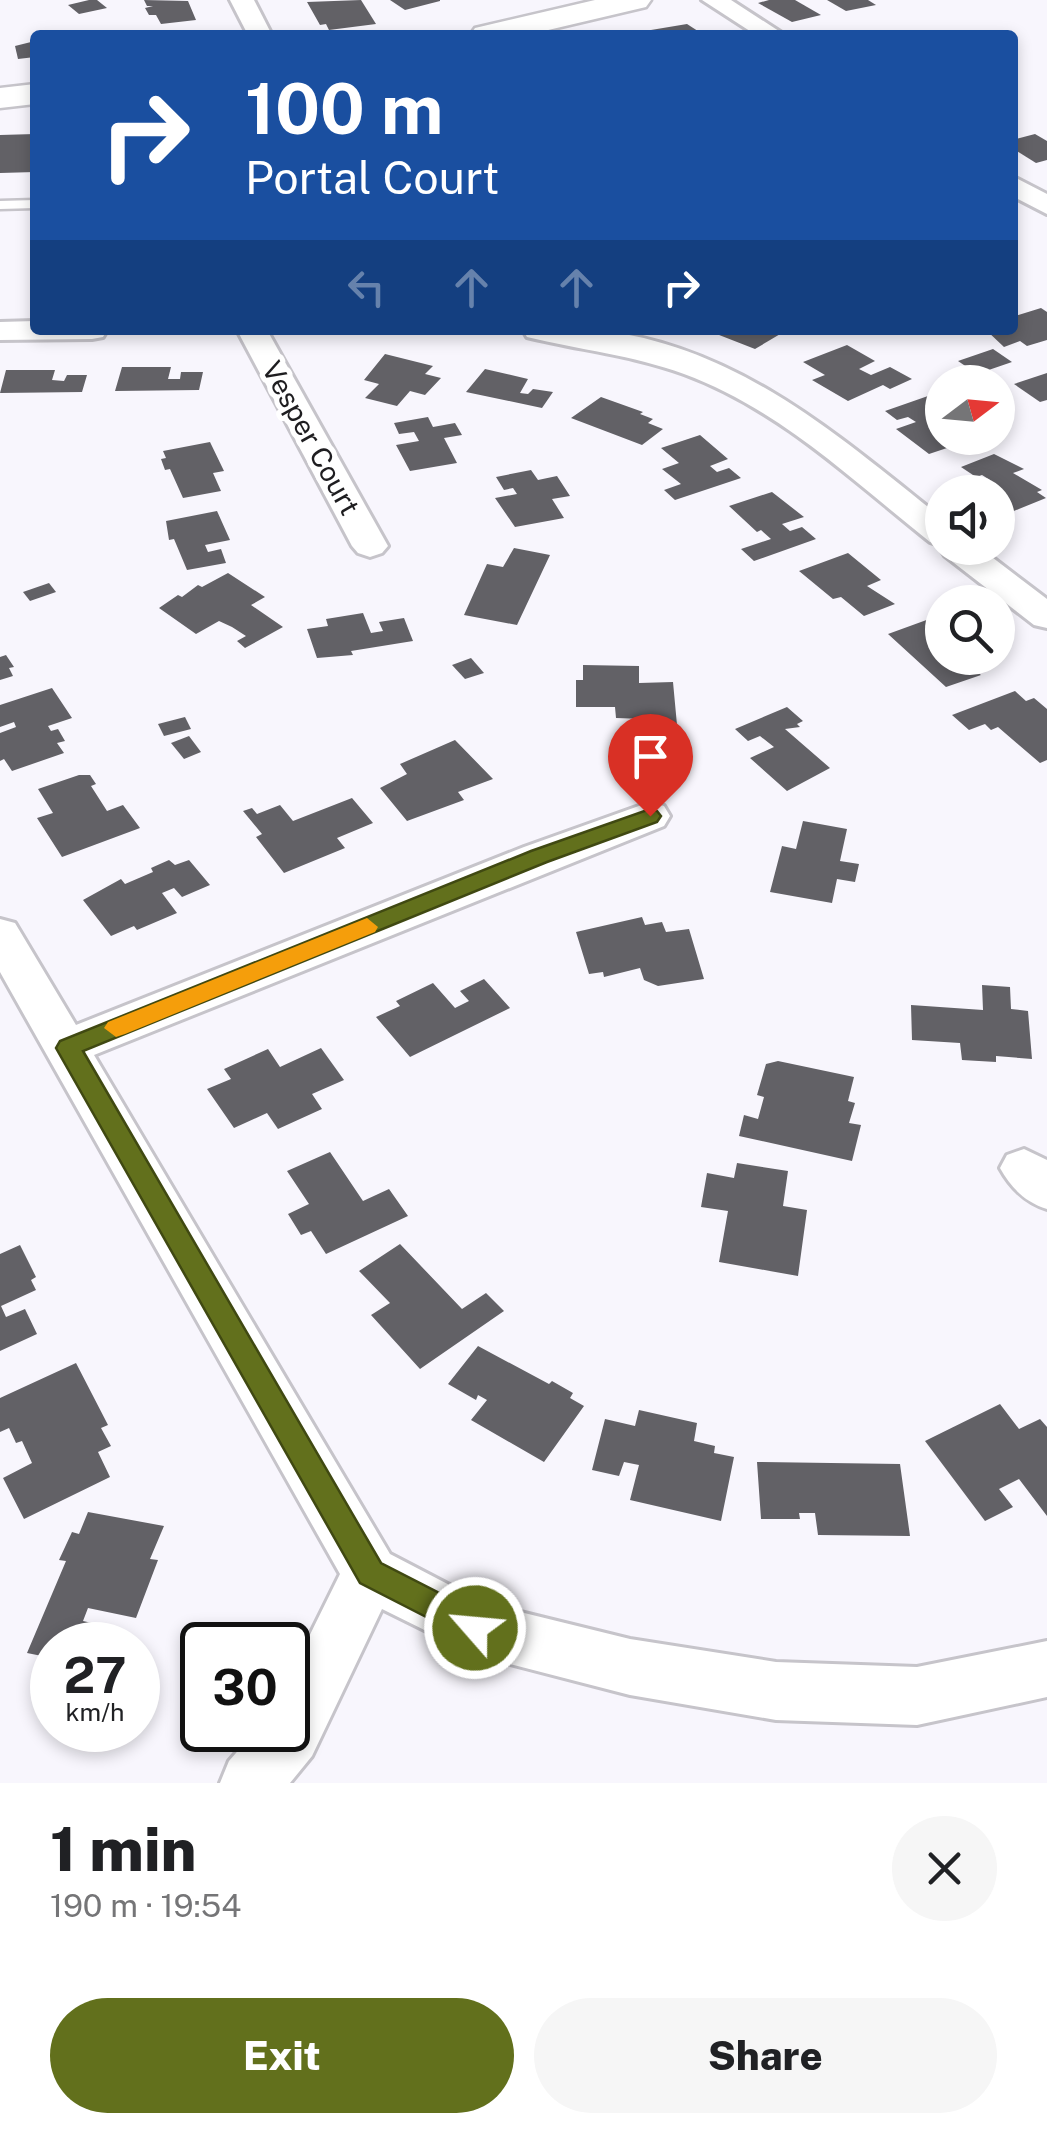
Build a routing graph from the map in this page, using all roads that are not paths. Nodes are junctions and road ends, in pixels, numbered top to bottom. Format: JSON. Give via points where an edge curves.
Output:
{"nodes":[{"id":1,"x":242,"y":0,"type":"edge"},
{"id":2,"x":635,"y":0,"type":"edge"},
{"id":3,"x":714,"y":0,"type":"edge"},
{"id":4,"x":257,"y":30,"type":"edge"},
{"id":5,"x":507,"y":30,"type":"edge"},
{"id":6,"x":765,"y":30,"type":"edge"},
{"id":7,"x":30,"y":95,"type":"edge"},
{"id":8,"x":0,"y":98,"type":"edge"},
{"id":9,"x":1018,"y":188,"type":"edge"},
{"id":10,"x":30,"y":204,"type":"edge"},
{"id":11,"x":0,"y":205,"type":"edge"},
{"id":12,"x":1047,"y":206,"type":"edge"},
{"id":13,"x":30,"y":331,"type":"edge"},
{"id":14,"x":0,"y":332,"type":"edge"},
{"id":15,"x":255,"y":335,"type":"edge"},
{"id":16,"x":567,"y":335,"type":"edge"},
{"id":17,"x":925,"y":522,"type":"edge"},
{"id":18,"x":370,"y":546,"type":"dead end"},
{"id":19,"x":980,"y":565,"type":"edge"},
{"id":20,"x":1047,"y":617,"type":"edge"},
{"id":21,"x":650,"y":816,"type":"dead end"},
{"id":22,"x":0,"y":934,"type":"edge"},
{"id":23,"x":68,"y":1048,"type":"junction"},
{"id":24,"x":370,"y":1573,"type":"junction"},
{"id":25,"x":1047,"y":1669,"type":"edge"},
{"id":26,"x":251,"y":1783,"type":"edge"}],
"edges":[{"from":1,"to":4,"type":"street"},
{"from":2,"to":5,"type":"main road"},
{"from":3,"to":6,"type":"street"},
{"from":7,"to":8,"type":"main road"},
{"from":9,"to":12,"type":"street"},
{"from":10,"to":11,"type":"lane"},
{"from":13,"to":14,"type":"street"},
{"from":15,"to":18,"type":"street","name":"Vesper Court"},
{"from":16,"to":17,"type":"street","via":[[619,344],[712,375],[776,405]]},
{"from":19,"to":20,"type":"street"},
{"from":21,"to":23,"type":"street"},
{"from":22,"to":23,"type":"street"},
{"from":23,"to":24,"type":"street"},
{"from":24,"to":25,"type":"street","via":[[475,1628],[630,1667],[776,1691],[918,1696]]},
{"from":24,"to":26,"type":"street","via":[[291,1734]]}]}
